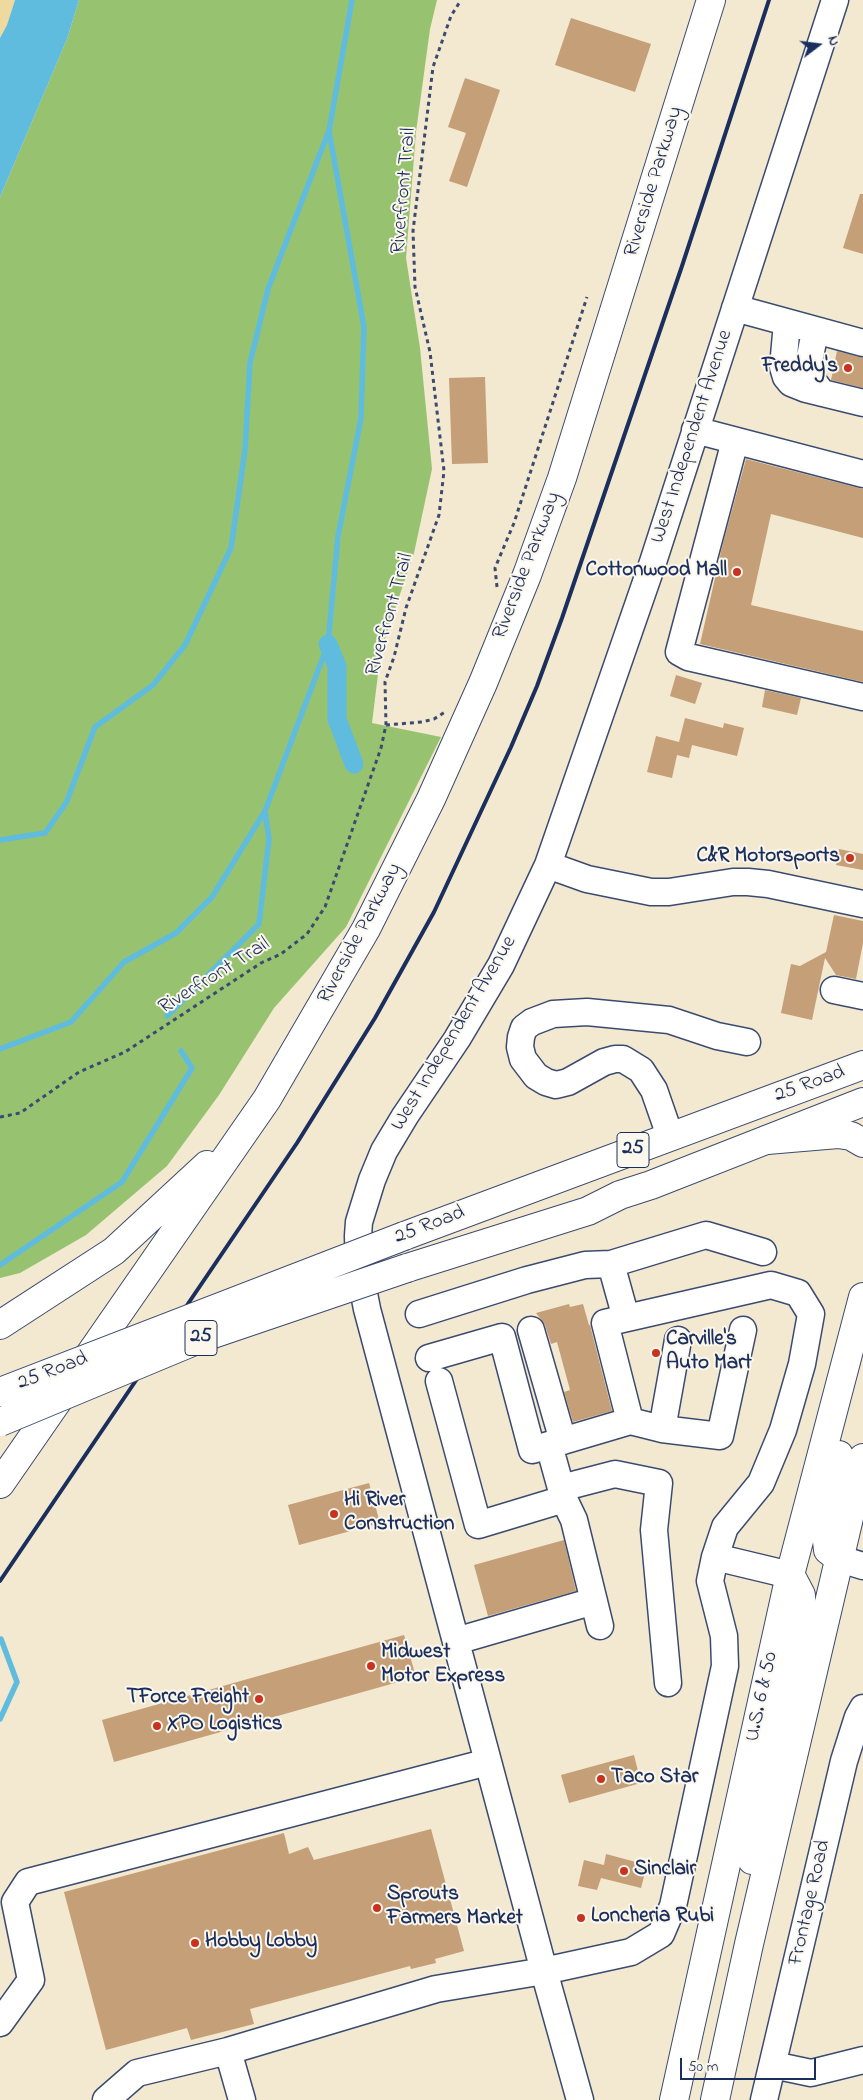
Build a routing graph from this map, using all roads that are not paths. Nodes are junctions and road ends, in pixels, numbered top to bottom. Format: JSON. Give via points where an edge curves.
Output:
{"nodes":[{"id":1,"x":710,"y":0,"type":"edge"},
{"id":2,"x":835,"y":0,"type":"edge"},
{"id":3,"x":735,"y":308,"type":"junction"},
{"id":4,"x":787,"y":323,"type":"junction"},
{"id":5,"x":815,"y":331,"type":"junction"},
{"id":6,"x":863,"y":343,"type":"edge"},
{"id":7,"x":822,"y":393,"type":"junction"},
{"id":8,"x":863,"y":403,"type":"edge"},
{"id":9,"x":696,"y":430,"type":"junction"},
{"id":10,"x":735,"y":441,"type":"junction"},
{"id":11,"x":863,"y":474,"type":"edge"},
{"id":12,"x":863,"y":697,"type":"edge"},
{"id":13,"x":548,"y":865,"type":"junction"},
{"id":14,"x":863,"y":904,"type":"edge"},
{"id":15,"x":834,"y":990,"type":"dead end"},
{"id":16,"x":863,"y":996,"type":"edge"},
{"id":17,"x":747,"y":1042,"type":"dead end"},
{"id":18,"x":863,"y":1066,"type":"edge"},
{"id":19,"x":267,"y":1099,"type":"junction"},
{"id":20,"x":863,"y":1102,"type":"edge"},
{"id":21,"x":670,"y":1136,"type":"junction"},
{"id":22,"x":767,"y":1140,"type":"junction"},
{"id":23,"x":863,"y":1143,"type":"edge"},
{"id":24,"x":763,"y":1252,"type":"dead end"},
{"id":25,"x":611,"y":1264,"type":"junction"},
{"id":26,"x":863,"y":1297,"type":"edge"},
{"id":27,"x":418,"y":1314,"type":"dead end"},
{"id":28,"x":626,"y":1318,"type":"junction"},
{"id":29,"x":0,"y":1325,"type":"edge"},
{"id":30,"x":531,"y":1330,"type":"dead end"},
{"id":31,"x":743,"y":1330,"type":"dead end"},
{"id":32,"x":678,"y":1340,"type":"dead end"},
{"id":33,"x":846,"y":1355,"type":"junction"},
{"id":34,"x":0,"y":1392,"type":"edge"},
{"id":35,"x":630,"y":1421,"type":"junction"},
{"id":36,"x":0,"y":1422,"type":"edge"},
{"id":37,"x":662,"y":1429,"type":"junction"},
{"id":38,"x":556,"y":1443,"type":"junction"},
{"id":39,"x":863,"y":1458,"type":"edge"},
{"id":40,"x":0,"y":1484,"type":"edge"},
{"id":41,"x":563,"y":1493,"type":"junction"},
{"id":42,"x":715,"y":1557,"type":"junction"},
{"id":43,"x":852,"y":1562,"type":"edge"},
{"id":44,"x":790,"y":1575,"type":"junction"},
{"id":45,"x":594,"y":1601,"type":"junction"},
{"id":46,"x":600,"y":1626,"type":"dead end"},
{"id":47,"x":456,"y":1641,"type":"junction"},
{"id":48,"x":668,"y":1683,"type":"dead end"},
{"id":49,"x":863,"y":1708,"type":"edge"},
{"id":50,"x":488,"y":1762,"type":"junction"},
{"id":51,"x":749,"y":1944,"type":"junction"},
{"id":52,"x":544,"y":1971,"type":"junction"},
{"id":53,"x":0,"y":2023,"type":"edge"},
{"id":54,"x":228,"y":2051,"type":"junction"},
{"id":55,"x":863,"y":2060,"type":"edge"},
{"id":56,"x":773,"y":2065,"type":"junction"},
{"id":57,"x":113,"y":2097,"type":"edge"},
{"id":58,"x":242,"y":2100,"type":"edge"},
{"id":59,"x":580,"y":2100,"type":"edge"},
{"id":60,"x":674,"y":2100,"type":"edge"},
{"id":61,"x":715,"y":2100,"type":"edge"},
{"id":62,"x":764,"y":2100,"type":"edge"}],
"edges":[{"from":1,"to":19,"type":"main road","name":"Riverside Parkway","via":[[568,460],[527,575],[483,683],[418,825],[366,929]]},
{"from":2,"to":3,"type":"street","name":"West Independent Avenue"},
{"from":3,"to":4,"type":"street"},
{"from":3,"to":9,"type":"street","name":"West Independent Avenue"},
{"from":4,"to":5,"type":"street"},
{"from":4,"to":7,"type":"street","via":[[783,367],[786,377],[791,383]]},
{"from":5,"to":6,"type":"street"},
{"from":5,"to":7,"type":"street","via":[[808,367],[810,377]]},
{"from":7,"to":8,"type":"street"},
{"from":9,"to":10,"type":"street"},
{"from":9,"to":13,"type":"street","name":"West Independent Avenue"},
{"from":10,"to":11,"type":"street"},
{"from":10,"to":12,"type":"street","via":[[679,652],[688,657]]},
{"from":13,"to":14,"type":"street","via":[[587,879],[642,891],[669,892],[748,882]]},
{"from":13,"to":47,"type":"street","name":"West Independent Avenue","via":[[501,965],[384,1152],[359,1222],[359,1268],[366,1308]]},
{"from":15,"to":16,"type":"street"},
{"from":17,"to":21,"type":"street","via":[[668,1020],[587,1012],[552,1014],[524,1028],[520,1048],[523,1059],[536,1076],[546,1082],[556,1085],[568,1082],[604,1062],[615,1060],[623,1059],[641,1070],[654,1090]]},
{"from":18,"to":21,"type":"main road","name":"25 Road","number":"25"},
{"from":19,"to":29,"type":"main road","name":"Riverside Parkway","via":[[200,1173],[114,1251]]},
{"from":19,"to":40,"type":"main road","name":"Riverside Parkway"},
{"from":20,"to":22,"type":"main road","name":"25 Road","number":"25"},
{"from":21,"to":34,"type":"main road","name":"25 Road","number":"25","bridge":true},
{"from":22,"to":23,"type":"main road","via":[[838,1134],[851,1136]]},
{"from":22,"to":36,"type":"main road","name":"25 Road","number":"25","bridge":true,"via":[[588,1210],[204,1337]]},
{"from":24,"to":25,"type":"street","via":[[706,1235]]},
{"from":25,"to":27,"type":"street","via":[[585,1265]]},
{"from":25,"to":28,"type":"street"},
{"from":26,"to":33,"type":"main road","name":"U.S. 6 & 50"},
{"from":28,"to":35,"type":"street","via":[[605,1323]]},
{"from":28,"to":42,"type":"street","via":[[771,1285],[798,1294],[810,1314],[802,1364],[782,1430],[761,1483],[724,1527]]},
{"from":30,"to":38,"type":"street"},
{"from":31,"to":37,"type":"street","via":[[720,1436]]},
{"from":32,"to":37,"type":"street"},
{"from":33,"to":43,"type":"main road","via":[[850,1405],[832,1483],[826,1531],[828,1550]]},
{"from":33,"to":44,"type":"main road","name":"U.S. 6 & 50"},
{"from":35,"to":37,"type":"street"},
{"from":35,"to":38,"type":"street"},
{"from":38,"to":41,"type":"street"},
{"from":38,"to":41,"type":"street","via":[[532,1450],[502,1337],[434,1369],[478,1525]]},
{"from":39,"to":43,"type":"main road","name":"U.S. 6 & 50"},
{"from":41,"to":45,"type":"street","via":[[574,1520]]},
{"from":41,"to":48,"type":"street","via":[[615,1474],[659,1483],[654,1530]]},
{"from":42,"to":44,"type":"street"},
{"from":42,"to":52,"type":"street","via":[[710,1582],[724,1636],[725,1666],[673,1906],[661,1934],[631,1952]]},
{"from":43,"to":51,"type":"main road","name":"U.S. 6 & 50"},
{"from":44,"to":51,"type":"main road","via":[[801,1595],[802,1634],[760,1806],[752,1862]]},
{"from":44,"to":60,"type":"main road","name":"U.S. 6 & 50"},
{"from":45,"to":46,"type":"street"},
{"from":45,"to":47,"type":"street"},
{"from":47,"to":50,"type":"street","name":"West Independent Avenue"},
{"from":49,"to":56,"type":"street","name":"Frontage Road","via":[[844,1761]]},
{"from":50,"to":52,"type":"street","name":"West Independent Avenue"},
{"from":50,"to":53,"type":"street","via":[[28,1882],[16,1902],[31,1980]]},
{"from":51,"to":61,"type":"main road","name":"U.S. 6 & 50"},
{"from":52,"to":54,"type":"street","via":[[436,1989]]},
{"from":52,"to":59,"type":"street","name":"West Independent Avenue"},
{"from":54,"to":57,"type":"street","via":[[137,2073]]},
{"from":54,"to":58,"type":"street"},
{"from":55,"to":56,"type":"street","via":[[811,2073]]},
{"from":56,"to":62,"type":"street","name":"Frontage Road"}]}
